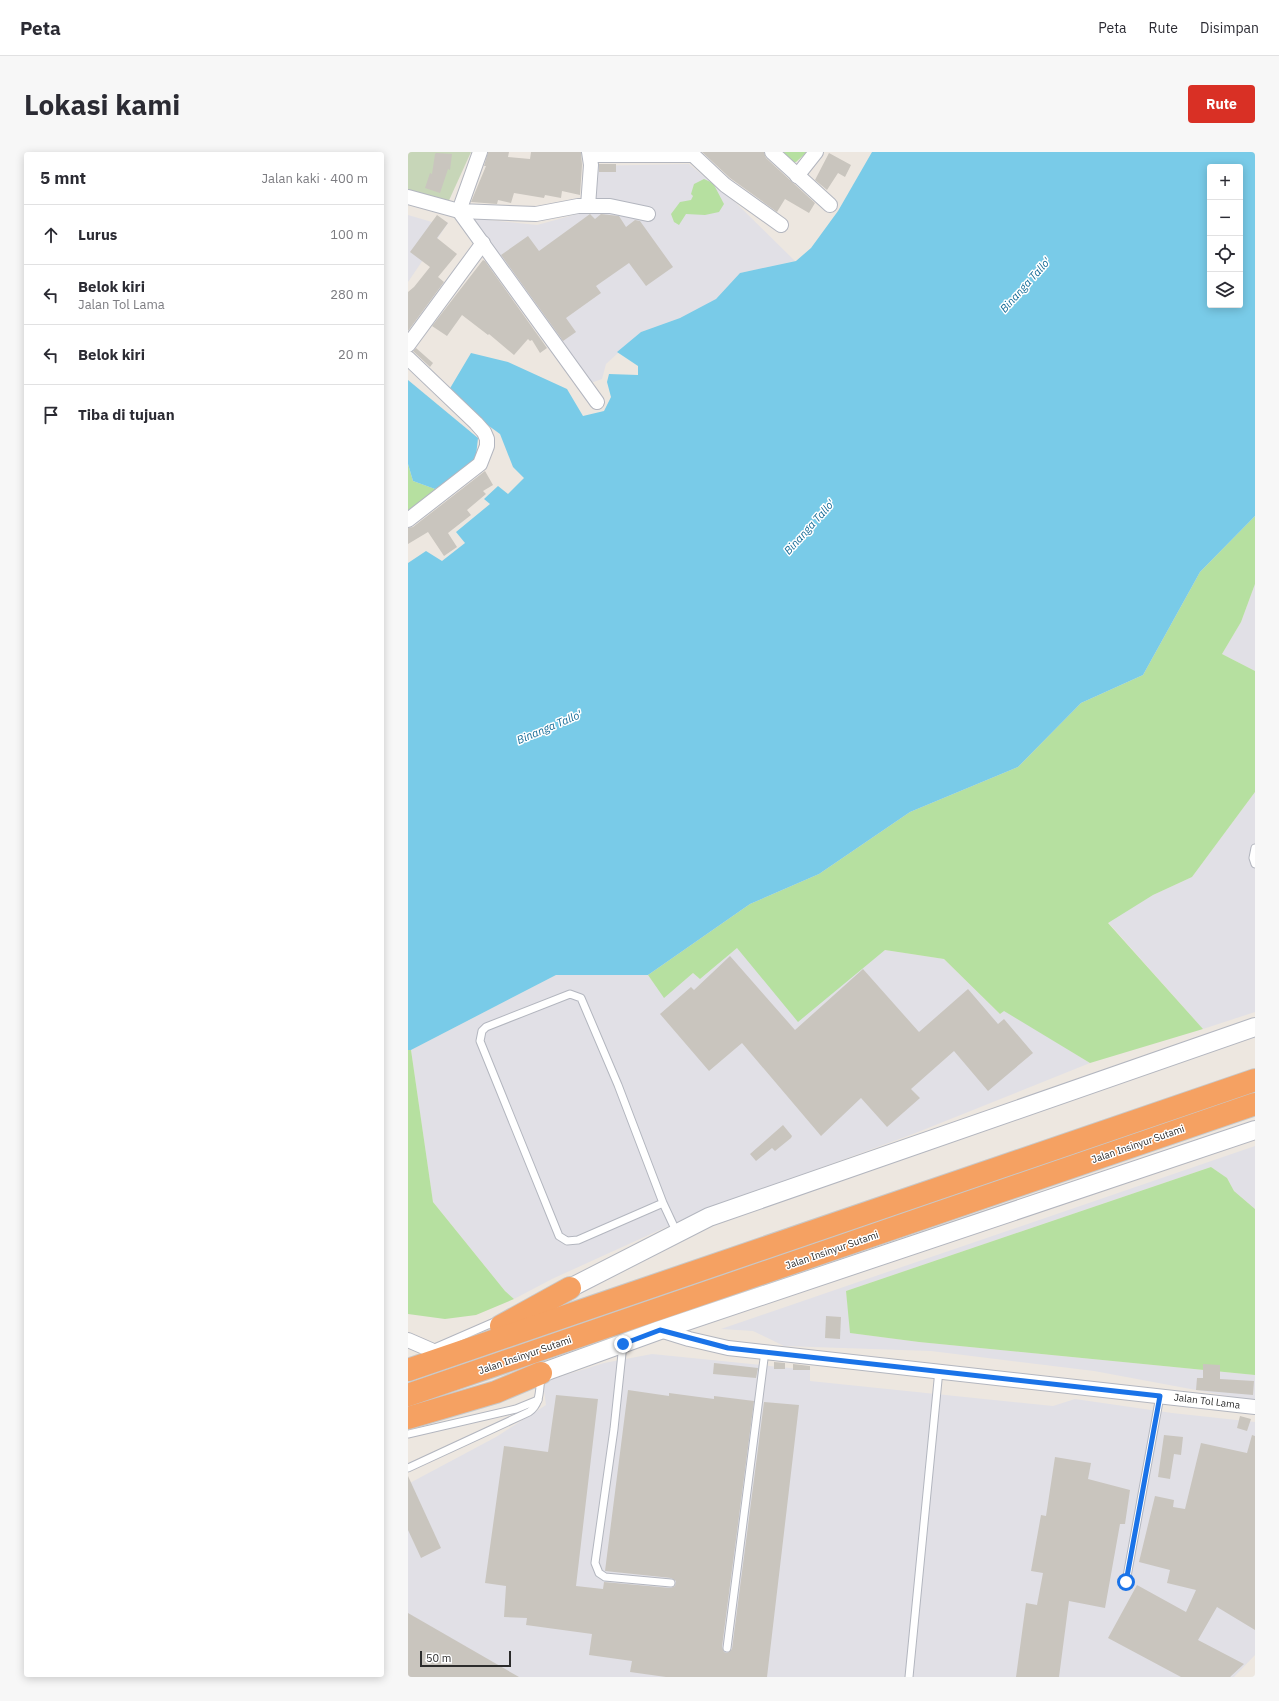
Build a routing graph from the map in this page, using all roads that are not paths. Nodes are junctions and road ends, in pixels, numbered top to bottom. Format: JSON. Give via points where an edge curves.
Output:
{"nodes":[{"id":1,"x":480,"y":152,"type":"edge"},
{"id":2,"x":772,"y":152,"type":"edge"},
{"id":3,"x":816,"y":152,"type":"edge"},
{"id":4,"x":590,"y":153,"type":"edge"},
{"id":5,"x":658,"y":154,"type":"edge"},
{"id":6,"x":797,"y":176,"type":"junction"},
{"id":7,"x":408,"y":197,"type":"edge"},
{"id":8,"x":830,"y":205,"type":"dead end"},
{"id":9,"x":588,"y":206,"type":"junction"},
{"id":10,"x":459,"y":211,"type":"junction"},
{"id":11,"x":648,"y":214,"type":"dead end"},
{"id":12,"x":781,"y":225,"type":"dead end"},
{"id":13,"x":483,"y":243,"type":"junction"},
{"id":14,"x":408,"y":345,"type":"edge"},
{"id":15,"x":408,"y":358,"type":"edge"},
{"id":16,"x":597,"y":402,"type":"dead end"},
{"id":17,"x":408,"y":520,"type":"edge"},
{"id":18,"x":1255,"y":848,"type":"edge"},
{"id":19,"x":1255,"y":864,"type":"edge"},
{"id":20,"x":1255,"y":1028,"type":"edge"},
{"id":21,"x":1255,"y":1080,"type":"edge"},
{"id":22,"x":1255,"y":1104,"type":"edge"},
{"id":23,"x":1255,"y":1130,"type":"edge"},
{"id":24,"x":663,"y":1203,"type":"junction"},
{"id":25,"x":677,"y":1234,"type":"junction"},
{"id":26,"x":570,"y":1288,"type":"joint"},
{"id":27,"x":660,"y":1330,"type":"junction"},
{"id":28,"x":408,"y":1340,"type":"edge"},
{"id":29,"x":623,"y":1344,"type":"junction"},
{"id":30,"x":765,"y":1351,"type":"junction"},
{"id":31,"x":430,"y":1358,"type":"edge"},
{"id":32,"x":940,"y":1370,"type":"junction"},
{"id":33,"x":541,"y":1373,"type":"junction"},
{"id":34,"x":408,"y":1395,"type":"edge"},
{"id":35,"x":1160,"y":1396,"type":"junction"},
{"id":36,"x":538,"y":1400,"type":"junction"},
{"id":37,"x":1255,"y":1407,"type":"edge"},
{"id":38,"x":408,"y":1418,"type":"edge"},
{"id":39,"x":408,"y":1434,"type":"edge"},
{"id":40,"x":408,"y":1468,"type":"edge"},
{"id":41,"x":1126,"y":1582,"type":"dead end"},
{"id":42,"x":671,"y":1583,"type":"dead end"},
{"id":43,"x":727,"y":1648,"type":"dead end"},
{"id":44,"x":909,"y":1677,"type":"edge"}],
"edges":[{"from":1,"to":10,"type":"street"},
{"from":2,"to":6,"type":"street"},
{"from":3,"to":6,"type":"street"},
{"from":4,"to":5,"type":"street"},
{"from":4,"to":9,"type":"street"},
{"from":5,"to":12,"type":"street","via":[[692,155],[725,185]]},
{"from":6,"to":8,"type":"street"},
{"from":7,"to":10,"type":"street"},
{"from":9,"to":10,"type":"street","via":[[536,214]]},
{"from":9,"to":11,"type":"street","via":[[610,206]]},
{"from":10,"to":13,"type":"street"},
{"from":13,"to":14,"type":"street"},
{"from":13,"to":16,"type":"street"},
{"from":15,"to":17,"type":"street","via":[[476,423],[484,432],[487,441],[485,453],[477,467]]},
{"from":18,"to":19,"type":"lane"},
{"from":20,"to":25,"type":"street","via":[[710,1217]]},
{"from":21,"to":31,"type":"highway"},
{"from":22,"to":34,"type":"highway","name":"Jalan Insinyur Sutami"},
{"from":23,"to":27,"type":"street"},
{"from":24,"to":24,"type":"lane","via":[[578,1240],[567,1241],[559,1236],[480,1041],[482,1031],[486,1027],[570,994],[581,998],[618,1085]]},
{"from":24,"to":25,"type":"lane"},
{"from":25,"to":26,"type":"street"},
{"from":26,"to":31,"type":"highway"},
{"from":27,"to":29,"type":"street"},
{"from":27,"to":30,"type":"street","name":"Jalan Tol Lama","via":[[708,1344]]},
{"from":28,"to":31,"type":"street"},
{"from":29,"to":33,"type":"street"},
{"from":29,"to":42,"type":"lane","via":[[595,1563],[604,1577]]},
{"from":30,"to":32,"type":"street","name":"Jalan Tol Lama"},
{"from":30,"to":43,"type":"lane"},
{"from":32,"to":35,"type":"street","name":"Jalan Tol Lama"},
{"from":32,"to":44,"type":"lane"},
{"from":33,"to":36,"type":"lane"},
{"from":33,"to":38,"type":"highway","via":[[496,1392]]},
{"from":35,"to":37,"type":"street","name":"Jalan Tol Lama"},
{"from":35,"to":41,"type":"lane"},
{"from":36,"to":39,"type":"lane","via":[[516,1409]]},
{"from":36,"to":40,"type":"lane","via":[[529,1412]]}]}
